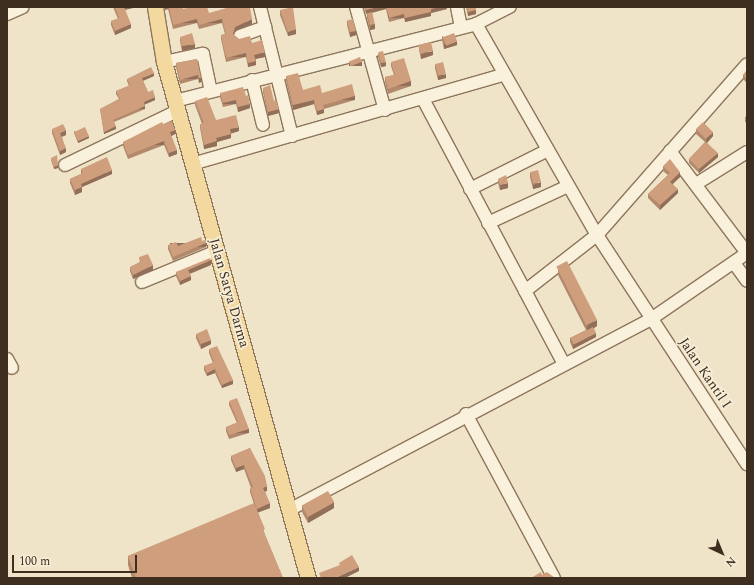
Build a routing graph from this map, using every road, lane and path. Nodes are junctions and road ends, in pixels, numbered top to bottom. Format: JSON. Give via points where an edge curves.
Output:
{"nodes":[{"id":1,"x":23,"y":7,"type":"edge"},
{"id":2,"x":155,"y":7,"type":"edge"},
{"id":3,"x":260,"y":7,"type":"edge"},
{"id":4,"x":356,"y":7,"type":"edge"},
{"id":5,"x":457,"y":7,"type":"edge"},
{"id":6,"x":506,"y":8,"type":"edge"},
{"id":7,"x":7,"y":14,"type":"edge"},
{"id":8,"x":476,"y":24,"type":"junction"},
{"id":9,"x":265,"y":27,"type":"junction"},
{"id":10,"x":461,"y":27,"type":"junction"},
{"id":11,"x":240,"y":36,"type":"dead end"},
{"id":12,"x":368,"y":50,"type":"junction"},
{"id":13,"x":164,"y":62,"type":"junction"},
{"id":14,"x":747,"y":64,"type":"edge"},
{"id":15,"x":277,"y":73,"type":"junction"},
{"id":16,"x":503,"y":75,"type":"junction"},
{"id":17,"x":252,"y":80,"type":"junction"},
{"id":18,"x":211,"y":91,"type":"junction"},
{"id":19,"x":423,"y":99,"type":"junction"},
{"id":20,"x":176,"y":106,"type":"junction"},
{"id":21,"x":385,"y":110,"type":"junction"},
{"id":22,"x":263,"y":125,"type":"dead end"},
{"id":23,"x":292,"y":136,"type":"junction"},
{"id":24,"x":548,"y":150,"type":"junction"},
{"id":25,"x":670,"y":152,"type":"junction"},
{"id":26,"x":747,"y":152,"type":"edge"},
{"id":27,"x":192,"y":164,"type":"junction"},
{"id":28,"x":65,"y":165,"type":"dead end"},
{"id":29,"x":696,"y":184,"type":"junction"},
{"id":30,"x":568,"y":186,"type":"junction"},
{"id":31,"x":470,"y":189,"type":"junction"},
{"id":32,"x":488,"y":223,"type":"junction"},
{"id":33,"x":597,"y":235,"type":"junction"},
{"id":34,"x":217,"y":251,"type":"junction"},
{"id":35,"x":747,"y":253,"type":"edge"},
{"id":36,"x":734,"y":263,"type":"junction"},
{"id":37,"x":747,"y":281,"type":"edge"},
{"id":38,"x":142,"y":282,"type":"dead end"},
{"id":39,"x":525,"y":291,"type":"junction"},
{"id":40,"x":651,"y":319,"type":"junction"},
{"id":41,"x":564,"y":364,"type":"junction"},
{"id":42,"x":466,"y":414,"type":"junction"},
{"id":43,"x":747,"y":464,"type":"edge"},
{"id":44,"x":289,"y":510,"type":"junction"},
{"id":45,"x":308,"y":578,"type":"edge"},
{"id":46,"x":554,"y":578,"type":"edge"}],
"edges":[{"from":1,"to":7,"type":"street"},
{"from":2,"to":13,"type":"main road","name":"Jalan Satya Darma"},
{"from":3,"to":9,"type":"street"},
{"from":4,"to":12,"type":"street"},
{"from":5,"to":10,"type":"street"},
{"from":6,"to":8,"type":"street"},
{"from":8,"to":10,"type":"street"},
{"from":8,"to":16,"type":"street","name":"Jalan Kantil I"},
{"from":9,"to":11,"type":"street"},
{"from":9,"to":15,"type":"street"},
{"from":10,"to":12,"type":"street"},
{"from":12,"to":15,"type":"street"},
{"from":12,"to":21,"type":"street"},
{"from":13,"to":18,"type":"street","via":[[203,54]]},
{"from":13,"to":20,"type":"main road","name":"Jalan Satya Darma"},
{"from":14,"to":25,"type":"street"},
{"from":15,"to":17,"type":"street"},
{"from":15,"to":23,"type":"street"},
{"from":16,"to":19,"type":"street"},
{"from":16,"to":24,"type":"street","name":"Jalan Kantil I"},
{"from":17,"to":18,"type":"street"},
{"from":17,"to":22,"type":"street"},
{"from":18,"to":20,"type":"street"},
{"from":19,"to":21,"type":"street"},
{"from":19,"to":31,"type":"street"},
{"from":20,"to":27,"type":"main road","name":"Jalan Satya Darma"},
{"from":20,"to":28,"type":"street"},
{"from":21,"to":23,"type":"street"},
{"from":23,"to":27,"type":"street"},
{"from":24,"to":30,"type":"street","name":"Jalan Kantil I"},
{"from":24,"to":31,"type":"street"},
{"from":25,"to":29,"type":"street"},
{"from":25,"to":33,"type":"street"},
{"from":26,"to":29,"type":"street"},
{"from":27,"to":34,"type":"main road","name":"Jalan Satya Darma"},
{"from":29,"to":35,"type":"street"},
{"from":30,"to":32,"type":"street"},
{"from":30,"to":33,"type":"street","name":"Jalan Kantil I"},
{"from":31,"to":32,"type":"street"},
{"from":32,"to":39,"type":"street"},
{"from":33,"to":39,"type":"street"},
{"from":33,"to":40,"type":"street","name":"Jalan Kantil I"},
{"from":34,"to":38,"type":"street"},
{"from":34,"to":44,"type":"main road","name":"Jalan Satya Darma"},
{"from":35,"to":36,"type":"street"},
{"from":36,"to":37,"type":"street"},
{"from":36,"to":40,"type":"street"},
{"from":39,"to":41,"type":"street"},
{"from":40,"to":41,"type":"street"},
{"from":40,"to":43,"type":"street","name":"Jalan Kantil I"},
{"from":41,"to":42,"type":"street"},
{"from":42,"to":44,"type":"street"},
{"from":42,"to":46,"type":"street"},
{"from":44,"to":45,"type":"main road","name":"Jalan Satya Darma"}]}
